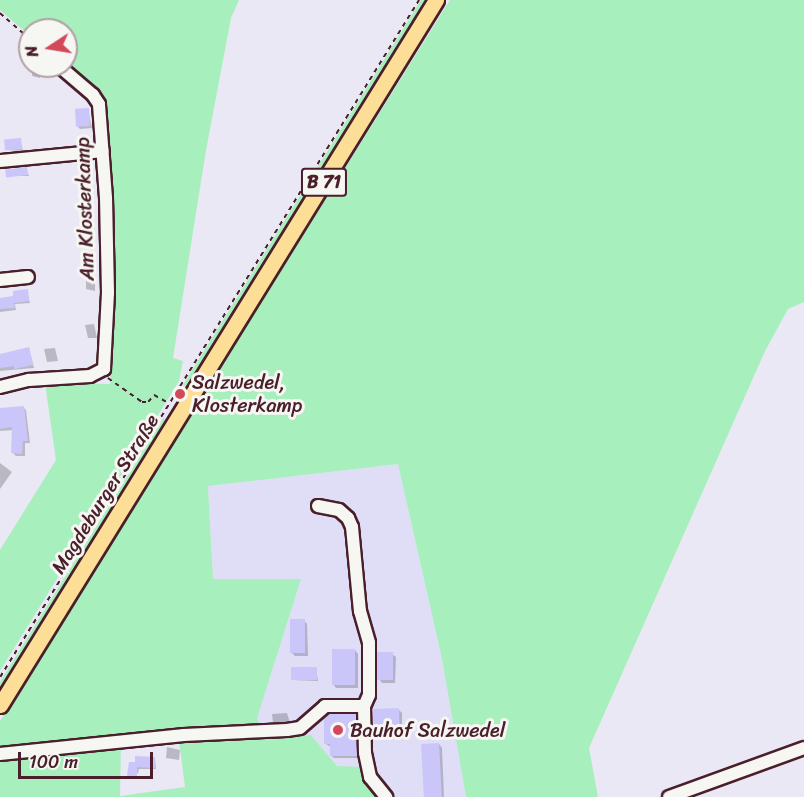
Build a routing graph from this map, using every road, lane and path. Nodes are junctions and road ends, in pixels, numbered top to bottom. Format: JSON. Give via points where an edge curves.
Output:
{"nodes":[{"id":1,"x":419,"y":0,"type":"edge"},
{"id":2,"x":436,"y":0,"type":"edge"},
{"id":3,"x":0,"y":13,"type":"edge"},
{"id":4,"x":18,"y":29,"type":"edge"},
{"id":5,"x":73,"y":78,"type":"edge"},
{"id":6,"x":103,"y":152,"type":"junction"},
{"id":7,"x":0,"y":161,"type":"edge"},
{"id":8,"x":28,"y":276,"type":"dead end"},
{"id":9,"x":0,"y":280,"type":"edge"},
{"id":10,"x":104,"y":369,"type":"junction"},
{"id":11,"x":0,"y":387,"type":"edge"},
{"id":12,"x":170,"y":404,"type":"junction"},
{"id":13,"x":318,"y":506,"type":"dead end"},
{"id":14,"x":0,"y":677,"type":"edge"},
{"id":15,"x":0,"y":705,"type":"edge"},
{"id":16,"x":364,"y":706,"type":"junction"},
{"id":17,"x":804,"y":748,"type":"edge"},
{"id":18,"x":0,"y":754,"type":"edge"},
{"id":19,"x":386,"y":797,"type":"edge"},
{"id":20,"x":669,"y":797,"type":"edge"}],
"edges":[{"from":1,"to":12,"type":"path"},
{"from":2,"to":15,"type":"main road","name":"Magdeburger Straße","number":"B 71"},
{"from":3,"to":4,"type":"path"},
{"from":5,"to":6,"type":"street","name":"Am Klosterkamp","via":[[97,99]]},
{"from":6,"to":7,"type":"street"},
{"from":6,"to":10,"type":"street","name":"Am Klosterkamp","via":[[108,293]]},
{"from":8,"to":9,"type":"street"},
{"from":10,"to":11,"type":"street","via":[[90,376],[29,380]]},
{"from":10,"to":12,"type":"path","via":[[110,380],[142,402],[148,402],[154,395]]},
{"from":12,"to":14,"type":"path"},
{"from":13,"to":16,"type":"street","via":[[339,510],[352,527],[360,611],[369,643],[369,695]]},
{"from":16,"to":18,"type":"street","via":[[325,706],[300,728],[124,740]]},
{"from":16,"to":19,"type":"street","via":[[366,765]]},
{"from":17,"to":20,"type":"street"}]}
